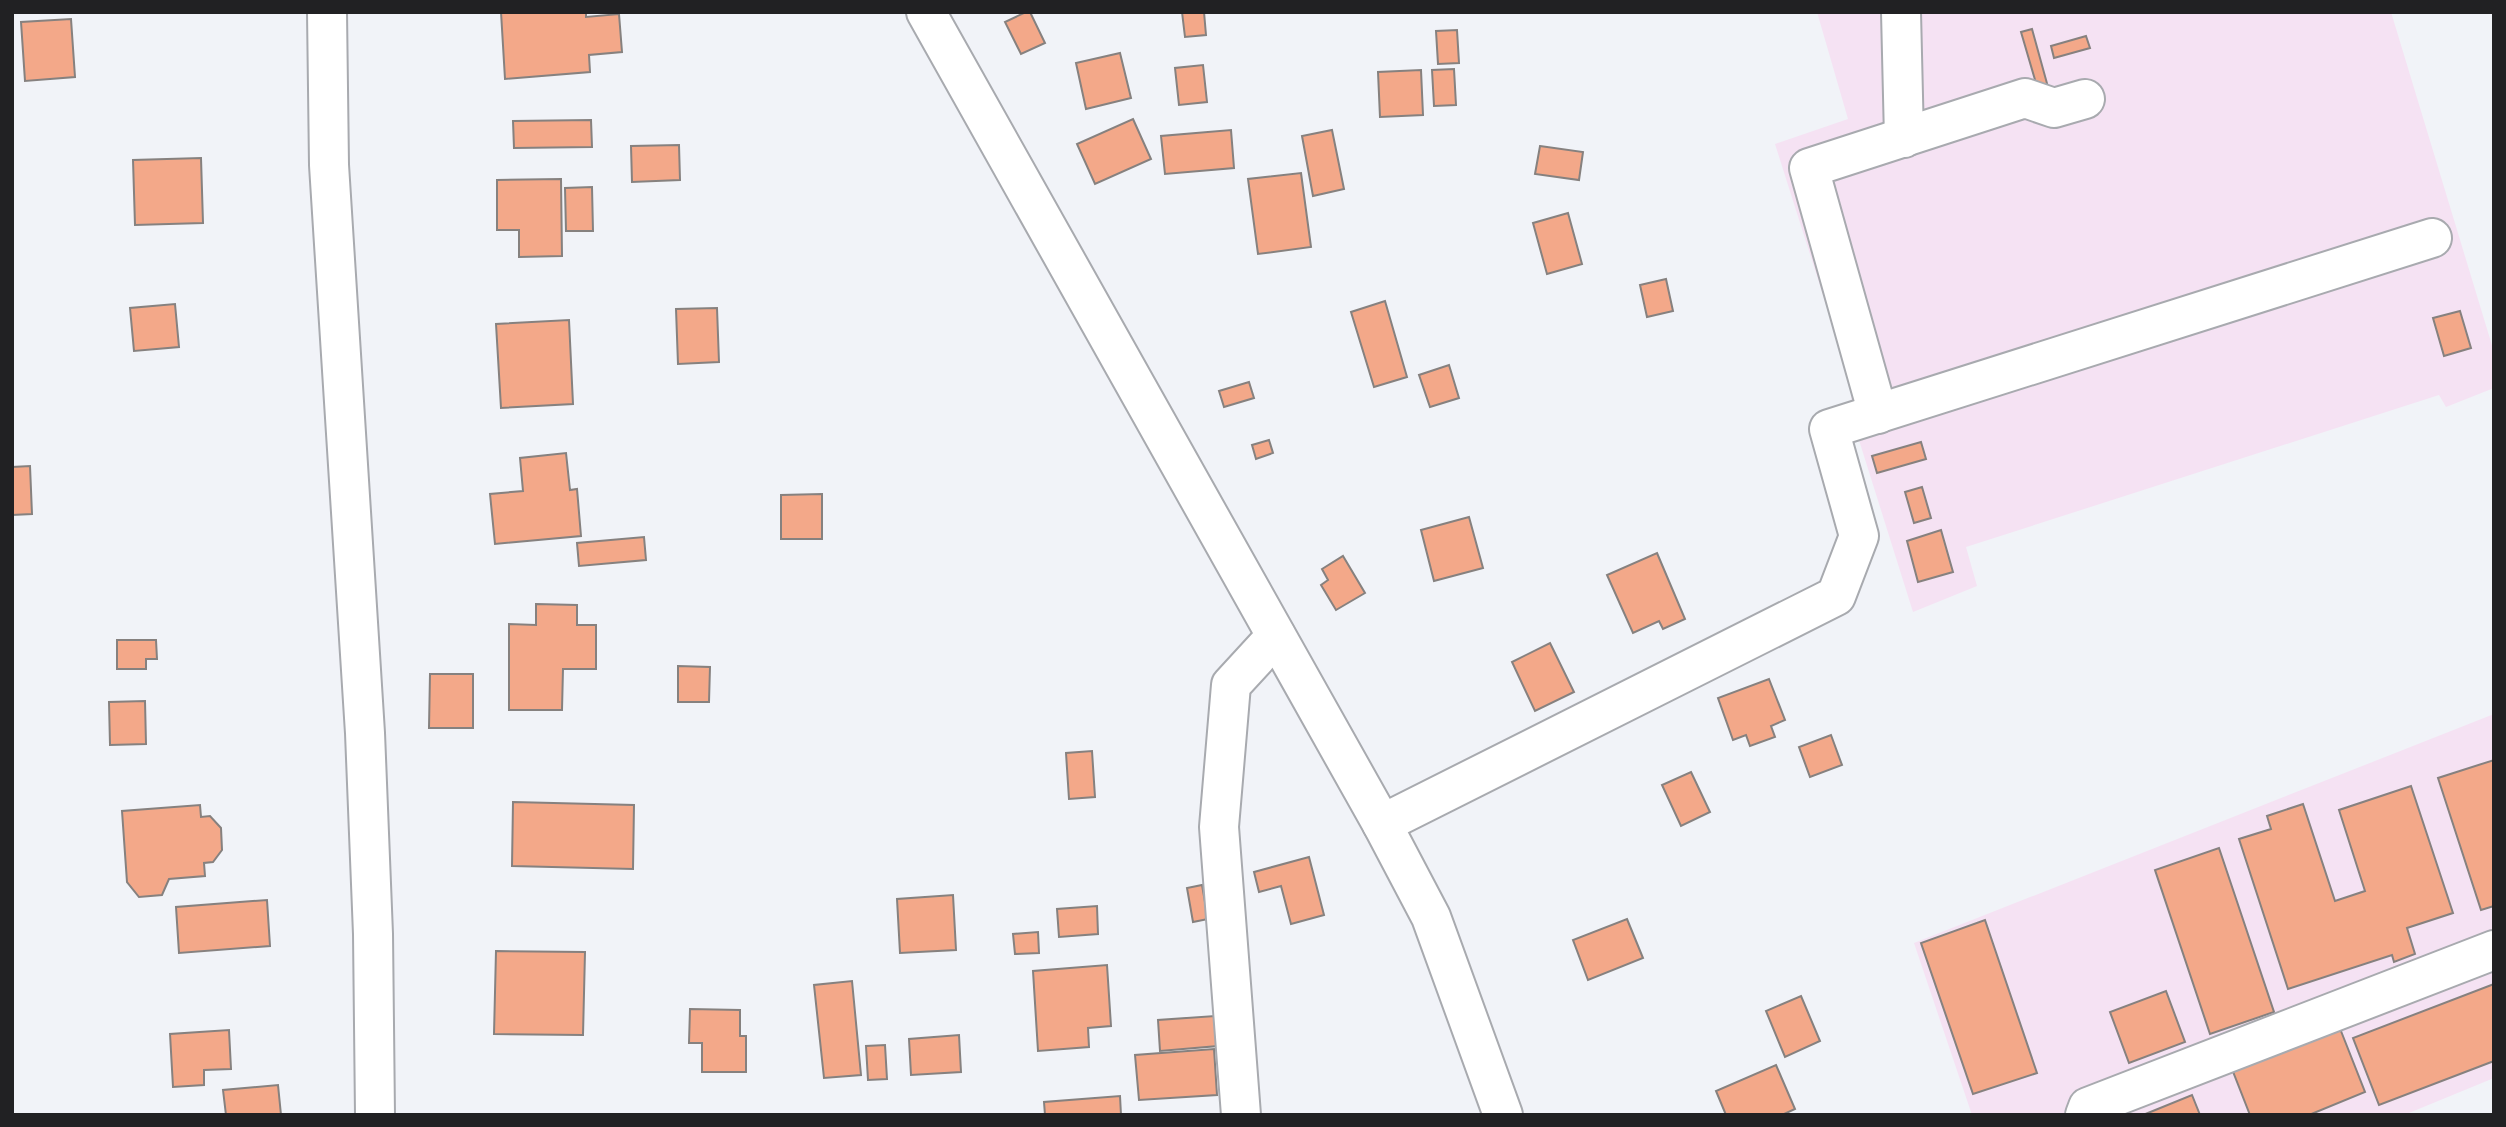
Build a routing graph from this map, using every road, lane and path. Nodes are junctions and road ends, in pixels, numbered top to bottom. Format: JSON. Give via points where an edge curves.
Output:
{"nodes":[{"id":1,"x":327,"y":12,"type":"edge"},
{"id":2,"x":926,"y":12,"type":"edge"},
{"id":3,"x":1902,"y":12,"type":"edge"},
{"id":4,"x":2085,"y":99,"type":"dead end"},
{"id":5,"x":1904,"y":138,"type":"junction"},
{"id":6,"x":2432,"y":238,"type":"dead end"},
{"id":7,"x":1878,"y":414,"type":"junction"},
{"id":8,"x":1276,"y":636,"type":"junction"},
{"id":9,"x":1382,"y":824,"type":"junction"},
{"id":10,"x":2494,"y":950,"type":"edge"},
{"id":11,"x":375,"y":1115,"type":"edge"},
{"id":12,"x":1241,"y":1115,"type":"edge"},
{"id":13,"x":1503,"y":1115,"type":"edge"},
{"id":14,"x":2085,"y":1115,"type":"edge"}],
"edges":[{"from":1,"to":11,"type":"street","via":[[329,165],[365,733]]},
{"from":2,"to":8,"type":"street"},
{"from":3,"to":5,"type":"street"},
{"from":4,"to":5,"type":"street","via":[[2054,108],[2025,98]]},
{"from":5,"to":7,"type":"street","via":[[1809,168]]},
{"from":6,"to":7,"type":"street"},
{"from":7,"to":9,"type":"street","via":[[1829,429],[1858,536],[1836,596]]},
{"from":8,"to":9,"type":"street"},
{"from":8,"to":12,"type":"street","via":[[1231,685],[1219,827]]},
{"from":9,"to":13,"type":"street","via":[[1431,917]]},
{"from":10,"to":14,"type":"street","via":[[2088,1107]]}]}
